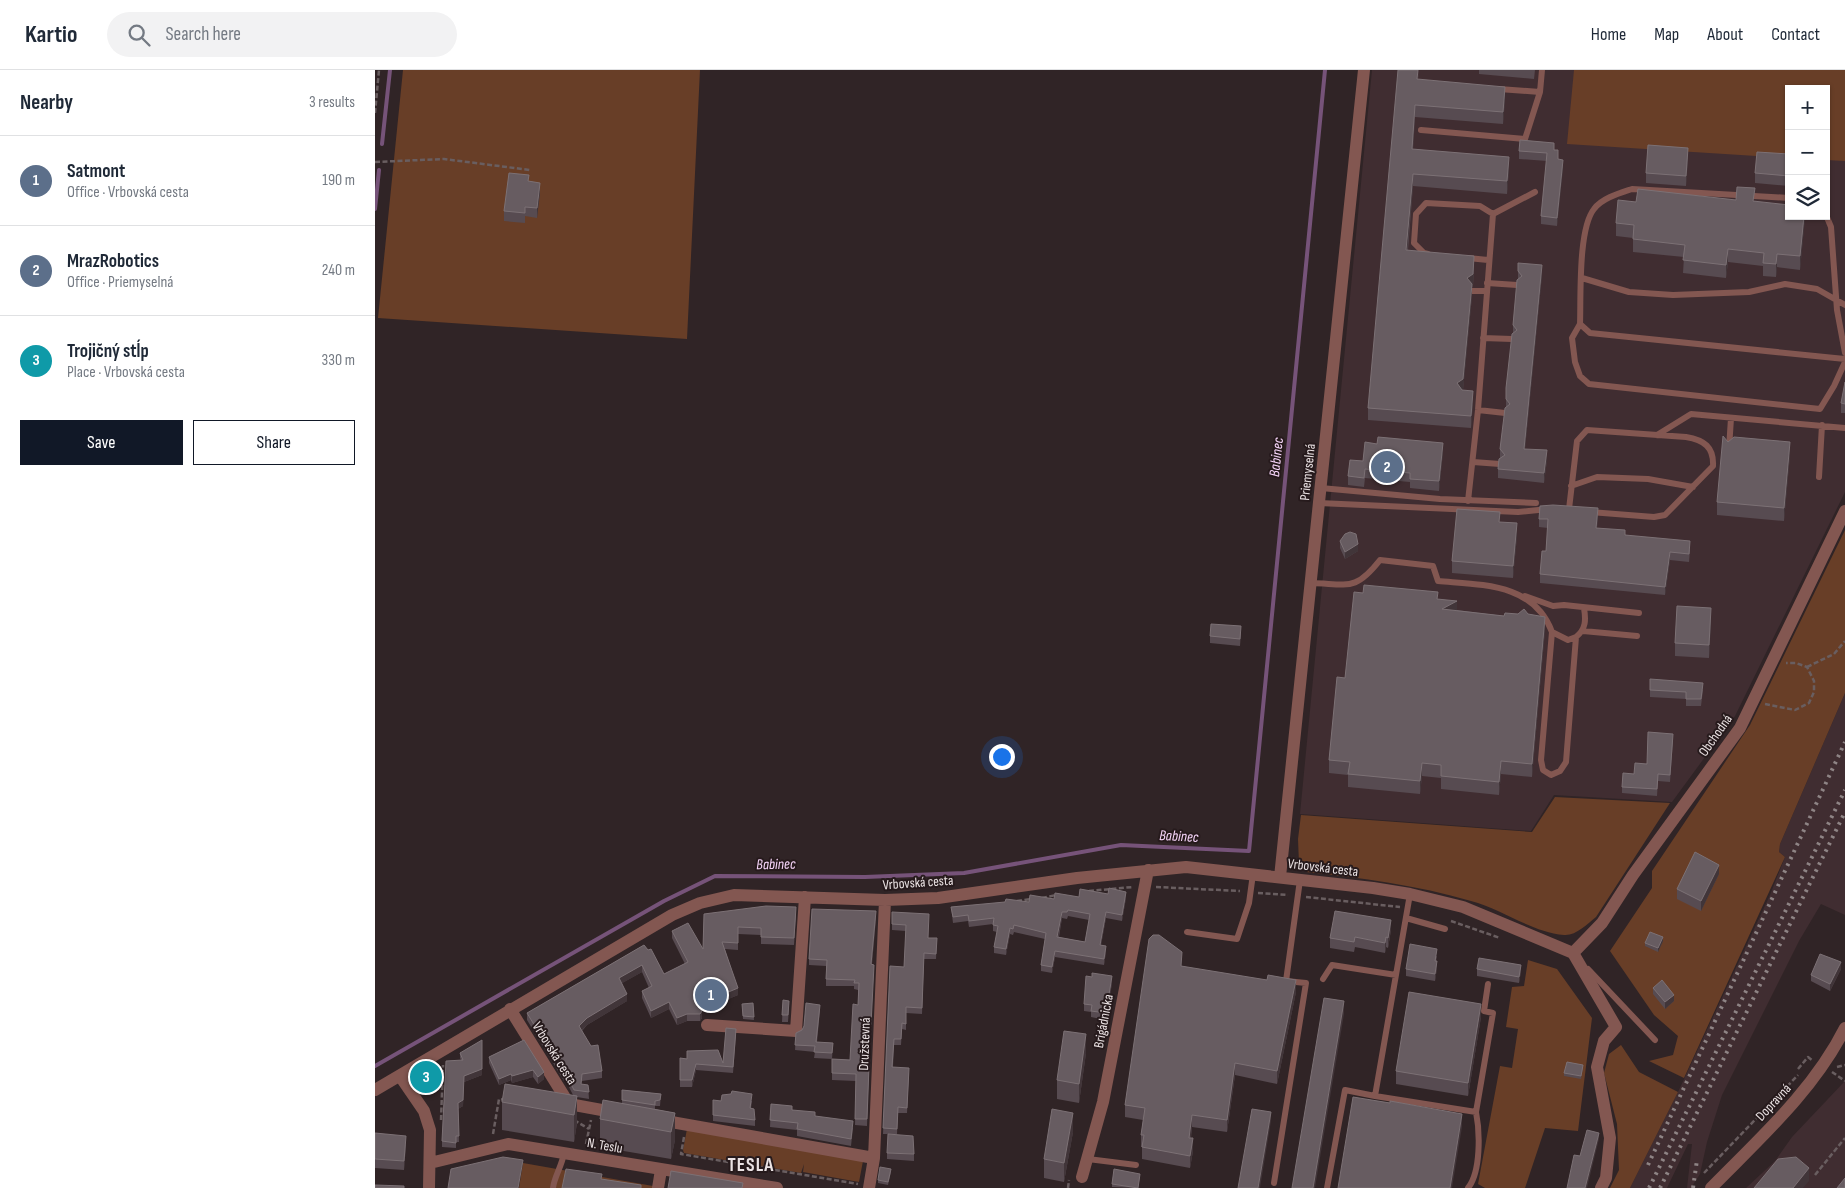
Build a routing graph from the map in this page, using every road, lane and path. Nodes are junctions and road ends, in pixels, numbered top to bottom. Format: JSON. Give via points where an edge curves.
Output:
{"nodes":[{"id":1,"x":379,"y":70,"type":"edge"},
{"id":2,"x":1364,"y":70,"type":"edge"},
{"id":3,"x":1542,"y":70,"type":"edge"},
{"id":4,"x":1491,"y":88,"type":"edge"},
{"id":5,"x":1540,"y":92,"type":"junction"},
{"id":6,"x":375,"y":113,"type":"edge"},
{"id":7,"x":1421,"y":130,"type":"dead end"},
{"id":8,"x":375,"y":162,"type":"edge"},
{"id":9,"x":530,"y":170,"type":"dead end"},
{"id":10,"x":1535,"y":192,"type":"dead end"},
{"id":11,"x":1785,"y":198,"type":"edge"},
{"id":12,"x":1493,"y":214,"type":"junction"},
{"id":13,"x":1828,"y":220,"type":"edge"},
{"id":14,"x":1433,"y":254,"type":"edge"},
{"id":15,"x":1461,"y":257,"type":"edge"},
{"id":16,"x":1489,"y":260,"type":"junction"},
{"id":17,"x":1582,"y":278,"type":"junction"},
{"id":18,"x":1487,"y":283,"type":"junction"},
{"id":19,"x":1517,"y":285,"type":"edge"},
{"id":20,"x":1472,"y":291,"type":"edge"},
{"id":21,"x":1486,"y":291,"type":"junction"},
{"id":22,"x":1836,"y":301,"type":"junction"},
{"id":23,"x":1845,"y":305,"type":"edge"},
{"id":24,"x":1580,"y":324,"type":"junction"},
{"id":25,"x":1483,"y":338,"type":"junction"},
{"id":26,"x":1512,"y":339,"type":"edge"},
{"id":27,"x":1845,"y":353,"type":"edge"},
{"id":28,"x":1845,"y":360,"type":"edge"},
{"id":29,"x":1471,"y":397,"type":"edge"},
{"id":30,"x":1479,"y":398,"type":"junction"},
{"id":31,"x":1478,"y":410,"type":"junction"},
{"id":32,"x":1505,"y":413,"type":"edge"},
{"id":33,"x":1731,"y":418,"type":"junction"},
{"id":34,"x":1822,"y":426,"type":"junction"},
{"id":35,"x":1845,"y":428,"type":"edge"},
{"id":36,"x":1657,"y":434,"type":"junction"},
{"id":37,"x":1729,"y":450,"type":"edge"},
{"id":38,"x":1473,"y":462,"type":"junction"},
{"id":39,"x":1500,"y":464,"type":"edge"},
{"id":40,"x":1819,"y":477,"type":"dead end"},
{"id":41,"x":1571,"y":486,"type":"junction"},
{"id":42,"x":1693,"y":487,"type":"junction"},
{"id":43,"x":1321,"y":488,"type":"junction"},
{"id":44,"x":1468,"y":501,"type":"junction"},
{"id":45,"x":1319,"y":503,"type":"junction"},
{"id":46,"x":1536,"y":503,"type":"dead end"},
{"id":47,"x":1570,"y":509,"type":"junction"},
{"id":48,"x":1845,"y":511,"type":"edge"},
{"id":49,"x":1311,"y":583,"type":"junction"},
{"id":50,"x":1519,"y":593,"type":"junction"},
{"id":51,"x":1553,"y":606,"type":"junction"},
{"id":52,"x":1584,"y":608,"type":"junction"},
{"id":53,"x":1639,"y":613,"type":"dead end"},
{"id":54,"x":1546,"y":615,"type":"junction"},
{"id":55,"x":1583,"y":631,"type":"junction"},
{"id":56,"x":1552,"y":632,"type":"junction"},
{"id":57,"x":1637,"y":636,"type":"dead end"},
{"id":58,"x":1576,"y":637,"type":"junction"},
{"id":59,"x":1845,"y":641,"type":"edge"},
{"id":60,"x":1772,"y":663,"type":"junction"},
{"id":61,"x":1807,"y":667,"type":"junction"},
{"id":62,"x":1753,"y":701,"type":"junction"},
{"id":63,"x":1148,"y":870,"type":"junction"},
{"id":64,"x":1253,"y":874,"type":"junction"},
{"id":65,"x":1281,"y":877,"type":"junction"},
{"id":66,"x":1300,"y":880,"type":"junction"},
{"id":67,"x":1145,"y":886,"type":"junction"},
{"id":68,"x":1087,"y":891,"type":"edge"},
{"id":69,"x":1250,"y":892,"type":"junction"},
{"id":70,"x":1410,"y":894,"type":"junction"},
{"id":71,"x":1058,"y":895,"type":"edge"},
{"id":72,"x":1299,"y":896,"type":"junction"},
{"id":73,"x":805,"y":897,"type":"junction"},
{"id":74,"x":885,"y":900,"type":"junction"},
{"id":75,"x":1009,"y":902,"type":"edge"},
{"id":76,"x":1407,"y":908,"type":"junction"},
{"id":77,"x":1406,"y":918,"type":"junction"},
{"id":78,"x":1445,"y":920,"type":"dead end"},
{"id":79,"x":1445,"y":928,"type":"dead end"},
{"id":80,"x":1187,"y":932,"type":"dead end"},
{"id":81,"x":1502,"y":938,"type":"dead end"},
{"id":82,"x":1573,"y":953,"type":"junction"},
{"id":83,"x":1396,"y":975,"type":"junction"},
{"id":84,"x":1323,"y":979,"type":"dead end"},
{"id":85,"x":1489,"y":984,"type":"dead end"},
{"id":86,"x":510,"y":1009,"type":"junction"},
{"id":87,"x":707,"y":1025,"type":"dead end"},
{"id":88,"x":1845,"y":1028,"type":"edge"},
{"id":89,"x":1655,"y":1040,"type":"dead end"},
{"id":90,"x":1842,"y":1042,"type":"edge"},
{"id":91,"x":443,"y":1063,"type":"dead end"},
{"id":92,"x":1798,"y":1069,"type":"dead end"},
{"id":93,"x":1836,"y":1074,"type":"dead end"},
{"id":94,"x":400,"y":1076,"type":"junction"},
{"id":95,"x":1845,"y":1082,"type":"edge"},
{"id":96,"x":375,"y":1090,"type":"edge"},
{"id":97,"x":1375,"y":1096,"type":"junction"},
{"id":98,"x":509,"y":1101,"type":"edge"},
{"id":99,"x":593,"y":1109,"type":"junction"},
{"id":100,"x":1476,"y":1112,"type":"junction"},
{"id":101,"x":441,"y":1125,"type":"edge"},
{"id":102,"x":686,"y":1125,"type":"junction"},
{"id":103,"x":1845,"y":1138,"type":"edge"},
{"id":104,"x":491,"y":1148,"type":"junction"},
{"id":105,"x":564,"y":1154,"type":"junction"},
{"id":106,"x":584,"y":1157,"type":"junction"},
{"id":107,"x":736,"y":1157,"type":"dead end"},
{"id":108,"x":874,"y":1158,"type":"junction"},
{"id":109,"x":1088,"y":1159,"type":"junction"},
{"id":110,"x":430,"y":1163,"type":"junction"},
{"id":111,"x":742,"y":1164,"type":"junction"},
{"id":112,"x":1136,"y":1164,"type":"dead end"},
{"id":113,"x":661,"y":1170,"type":"junction"},
{"id":114,"x":1704,"y":1173,"type":"dead end"},
{"id":115,"x":1815,"y":1175,"type":"dead end"},
{"id":116,"x":1082,"y":1177,"type":"dead end"},
{"id":117,"x":1274,"y":1183,"type":"dead end"},
{"id":118,"x":869,"y":1187,"type":"edge"},
{"id":119,"x":429,"y":1188,"type":"edge"},
{"id":120,"x":553,"y":1188,"type":"edge"},
{"id":121,"x":658,"y":1188,"type":"edge"},
{"id":122,"x":777,"y":1188,"type":"edge"},
{"id":123,"x":1327,"y":1188,"type":"edge"},
{"id":124,"x":1467,"y":1188,"type":"edge"},
{"id":125,"x":1601,"y":1188,"type":"edge"},
{"id":126,"x":1711,"y":1188,"type":"edge"}],
"edges":[{"from":1,"to":6,"type":"path"},
{"from":2,"to":43,"type":"street","name":"Priemyselná"},
{"from":3,"to":5,"type":"lane"},
{"from":4,"to":5,"type":"lane"},
{"from":5,"to":7,"type":"lane","via":[[1525,139]]},
{"from":8,"to":9,"type":"path","via":[[444,159]]},
{"from":10,"to":12,"type":"lane"},
{"from":11,"to":17,"type":"lane","via":[[1632,189],[1612,196],[1594,208],[1584,238]]},
{"from":12,"to":14,"type":"lane","via":[[1479,206],[1427,203],[1417,214],[1414,243],[1424,253]]},
{"from":12,"to":16,"type":"lane"},
{"from":13,"to":22,"type":"lane"},
{"from":15,"to":16,"type":"lane"},
{"from":16,"to":18,"type":"lane"},
{"from":17,"to":22,"type":"lane","via":[[1629,292],[1673,295],[1749,292],[1785,284],[1817,288]]},
{"from":17,"to":24,"type":"lane"},
{"from":18,"to":19,"type":"lane"},
{"from":18,"to":21,"type":"lane"},
{"from":20,"to":21,"type":"lane"},
{"from":21,"to":25,"type":"lane"},
{"from":22,"to":23,"type":"lane"},
{"from":22,"to":27,"type":"lane"},
{"from":24,"to":28,"type":"lane","via":[[1590,333]]},
{"from":24,"to":28,"type":"lane","via":[[1572,338],[1575,362],[1580,376],[1589,384],[1819,409],[1835,386]]},
{"from":25,"to":26,"type":"lane"},
{"from":25,"to":30,"type":"lane"},
{"from":29,"to":30,"type":"lane"},
{"from":30,"to":31,"type":"lane"},
{"from":31,"to":32,"type":"lane"},
{"from":31,"to":38,"type":"lane"},
{"from":33,"to":34,"type":"lane"},
{"from":33,"to":36,"type":"lane","via":[[1691,414]]},
{"from":33,"to":37,"type":"lane"},
{"from":34,"to":35,"type":"lane"},
{"from":34,"to":40,"type":"lane"},
{"from":36,"to":41,"type":"lane","via":[[1587,430],[1577,441]]},
{"from":36,"to":42,"type":"lane","via":[[1699,439],[1709,446],[1714,457],[1713,466]]},
{"from":38,"to":39,"type":"lane"},
{"from":38,"to":44,"type":"lane"},
{"from":41,"to":42,"type":"lane","via":[[1597,477],[1649,479]]},
{"from":41,"to":47,"type":"lane"},
{"from":42,"to":47,"type":"lane","via":[[1665,515],[1654,517]]},
{"from":43,"to":44,"type":"lane"},
{"from":43,"to":45,"type":"street","name":"Priemyselná"},
{"from":44,"to":46,"type":"lane"},
{"from":45,"to":47,"type":"lane","via":[[1518,512]]},
{"from":45,"to":49,"type":"street","name":"Priemyselná"},
{"from":48,"to":60,"type":"street","name":"Obchodná"},
{"from":49,"to":50,"type":"lane","via":[[1356,584],[1380,560],[1433,566],[1438,581],[1489,586]]},
{"from":49,"to":65,"type":"street","name":"Priemyselná"},
{"from":50,"to":51,"type":"lane"},
{"from":50,"to":54,"type":"lane"},
{"from":51,"to":52,"type":"lane"},
{"from":51,"to":54,"type":"lane"},
{"from":52,"to":53,"type":"lane"},
{"from":52,"to":55,"type":"lane"},
{"from":54,"to":56,"type":"lane"},
{"from":55,"to":57,"type":"lane"},
{"from":55,"to":58,"type":"lane"},
{"from":56,"to":58,"type":"lane","via":[[1568,640]]},
{"from":56,"to":58,"type":"lane","via":[[1541,760],[1543,770],[1551,774],[1560,772],[1565,762]]},
{"from":59,"to":61,"type":"path","via":[[1834,654]]},
{"from":60,"to":61,"type":"path","via":[[1796,663]]},
{"from":60,"to":62,"type":"street","name":"Obchodná"},
{"from":61,"to":62,"type":"path","via":[[1814,681],[1809,703],[1795,710]]},
{"from":62,"to":82,"type":"street","name":"Obchodná","via":[[1740,728],[1602,923]]},
{"from":63,"to":64,"type":"street","name":"Vrbovská cesta","via":[[1186,867]]},
{"from":63,"to":67,"type":"street","name":"Brigádnicka"},
{"from":63,"to":74,"type":"street","name":"Vrbovská cesta","via":[[939,898]]},
{"from":64,"to":65,"type":"street","name":"Vrbovská cesta"},
{"from":64,"to":69,"type":"lane"},
{"from":65,"to":66,"type":"street","name":"Vrbovská cesta"},
{"from":66,"to":70,"type":"street","name":"Vrbovská cesta"},
{"from":66,"to":72,"type":"lane"},
{"from":67,"to":68,"type":"path"},
{"from":67,"to":69,"type":"path"},
{"from":67,"to":109,"type":"street","name":"Brigádnicka","via":[[1103,1102]]},
{"from":69,"to":72,"type":"path"},
{"from":69,"to":80,"type":"lane","via":[[1237,939]]},
{"from":70,"to":76,"type":"lane"},
{"from":70,"to":82,"type":"street","name":"Vrbovská cesta","via":[[1463,907]]},
{"from":71,"to":75,"type":"path"},
{"from":72,"to":76,"type":"path"},
{"from":72,"to":117,"type":"lane","via":[[1286,981],[1306,983]]},
{"from":73,"to":74,"type":"street","name":"Vrbovská cesta"},
{"from":73,"to":86,"type":"street","name":"Vrbovská cesta","via":[[735,895],[700,903],[672,915]]},
{"from":73,"to":87,"type":"street","via":[[796,1031]]},
{"from":74,"to":108,"type":"street","name":"Družstevná"},
{"from":76,"to":77,"type":"lane"},
{"from":77,"to":79,"type":"lane"},
{"from":77,"to":83,"type":"lane"},
{"from":78,"to":81,"type":"path"},
{"from":82,"to":89,"type":"lane"},
{"from":82,"to":125,"type":"street","via":[[1616,1027],[1604,1041],[1597,1067],[1610,1138]]},
{"from":83,"to":84,"type":"lane","via":[[1332,964]]},
{"from":83,"to":97,"type":"lane"},
{"from":85,"to":100,"type":"lane","via":[[1484,1011],[1493,1013]]},
{"from":86,"to":94,"type":"street","name":"Vrbovská cesta"},
{"from":86,"to":99,"type":"street","name":"Vrbovská cesta","via":[[569,1104]]},
{"from":88,"to":90,"type":"street","name":"Dopravná"},
{"from":90,"to":126,"type":"street","name":"Dopravná","via":[[1810,1083]]},
{"from":91,"to":101,"type":"path"},
{"from":92,"to":114,"type":"path","via":[[1808,1057],[1813,1060]]},
{"from":93,"to":95,"type":"path"},
{"from":94,"to":96,"type":"street","name":"Vrbovská cesta"},
{"from":94,"to":110,"type":"street","via":[[424,1111],[430,1130]]},
{"from":97,"to":100,"type":"lane"},
{"from":97,"to":123,"type":"lane","via":[[1345,1090]]},
{"from":98,"to":104,"type":"path","via":[[499,1099]]},
{"from":99,"to":102,"type":"street","name":"Vrbovská cesta"},
{"from":99,"to":106,"type":"path"},
{"from":100,"to":124,"type":"lane","via":[[1480,1132],[1473,1181]]},
{"from":102,"to":108,"type":"street","name":"Vrbovská cesta"},
{"from":102,"to":111,"type":"path","via":[[681,1154]]},
{"from":103,"to":115,"type":"path"},
{"from":104,"to":105,"type":"street","name":"N. Teslu","via":[[508,1144]]},
{"from":104,"to":110,"type":"street","name":"N. Teslu"},
{"from":105,"to":106,"type":"street","name":"N. Teslu"},
{"from":105,"to":120,"type":"lane"},
{"from":106,"to":113,"type":"street","name":"N. Teslu"},
{"from":107,"to":111,"type":"path"},
{"from":108,"to":118,"type":"street","name":"Družstevná"},
{"from":109,"to":112,"type":"lane"},
{"from":109,"to":116,"type":"street","name":"Brigádnicka"},
{"from":110,"to":119,"type":"street"},
{"from":111,"to":118,"type":"path"},
{"from":113,"to":121,"type":"street"},
{"from":113,"to":122,"type":"street","name":"N. Teslu"}]}
